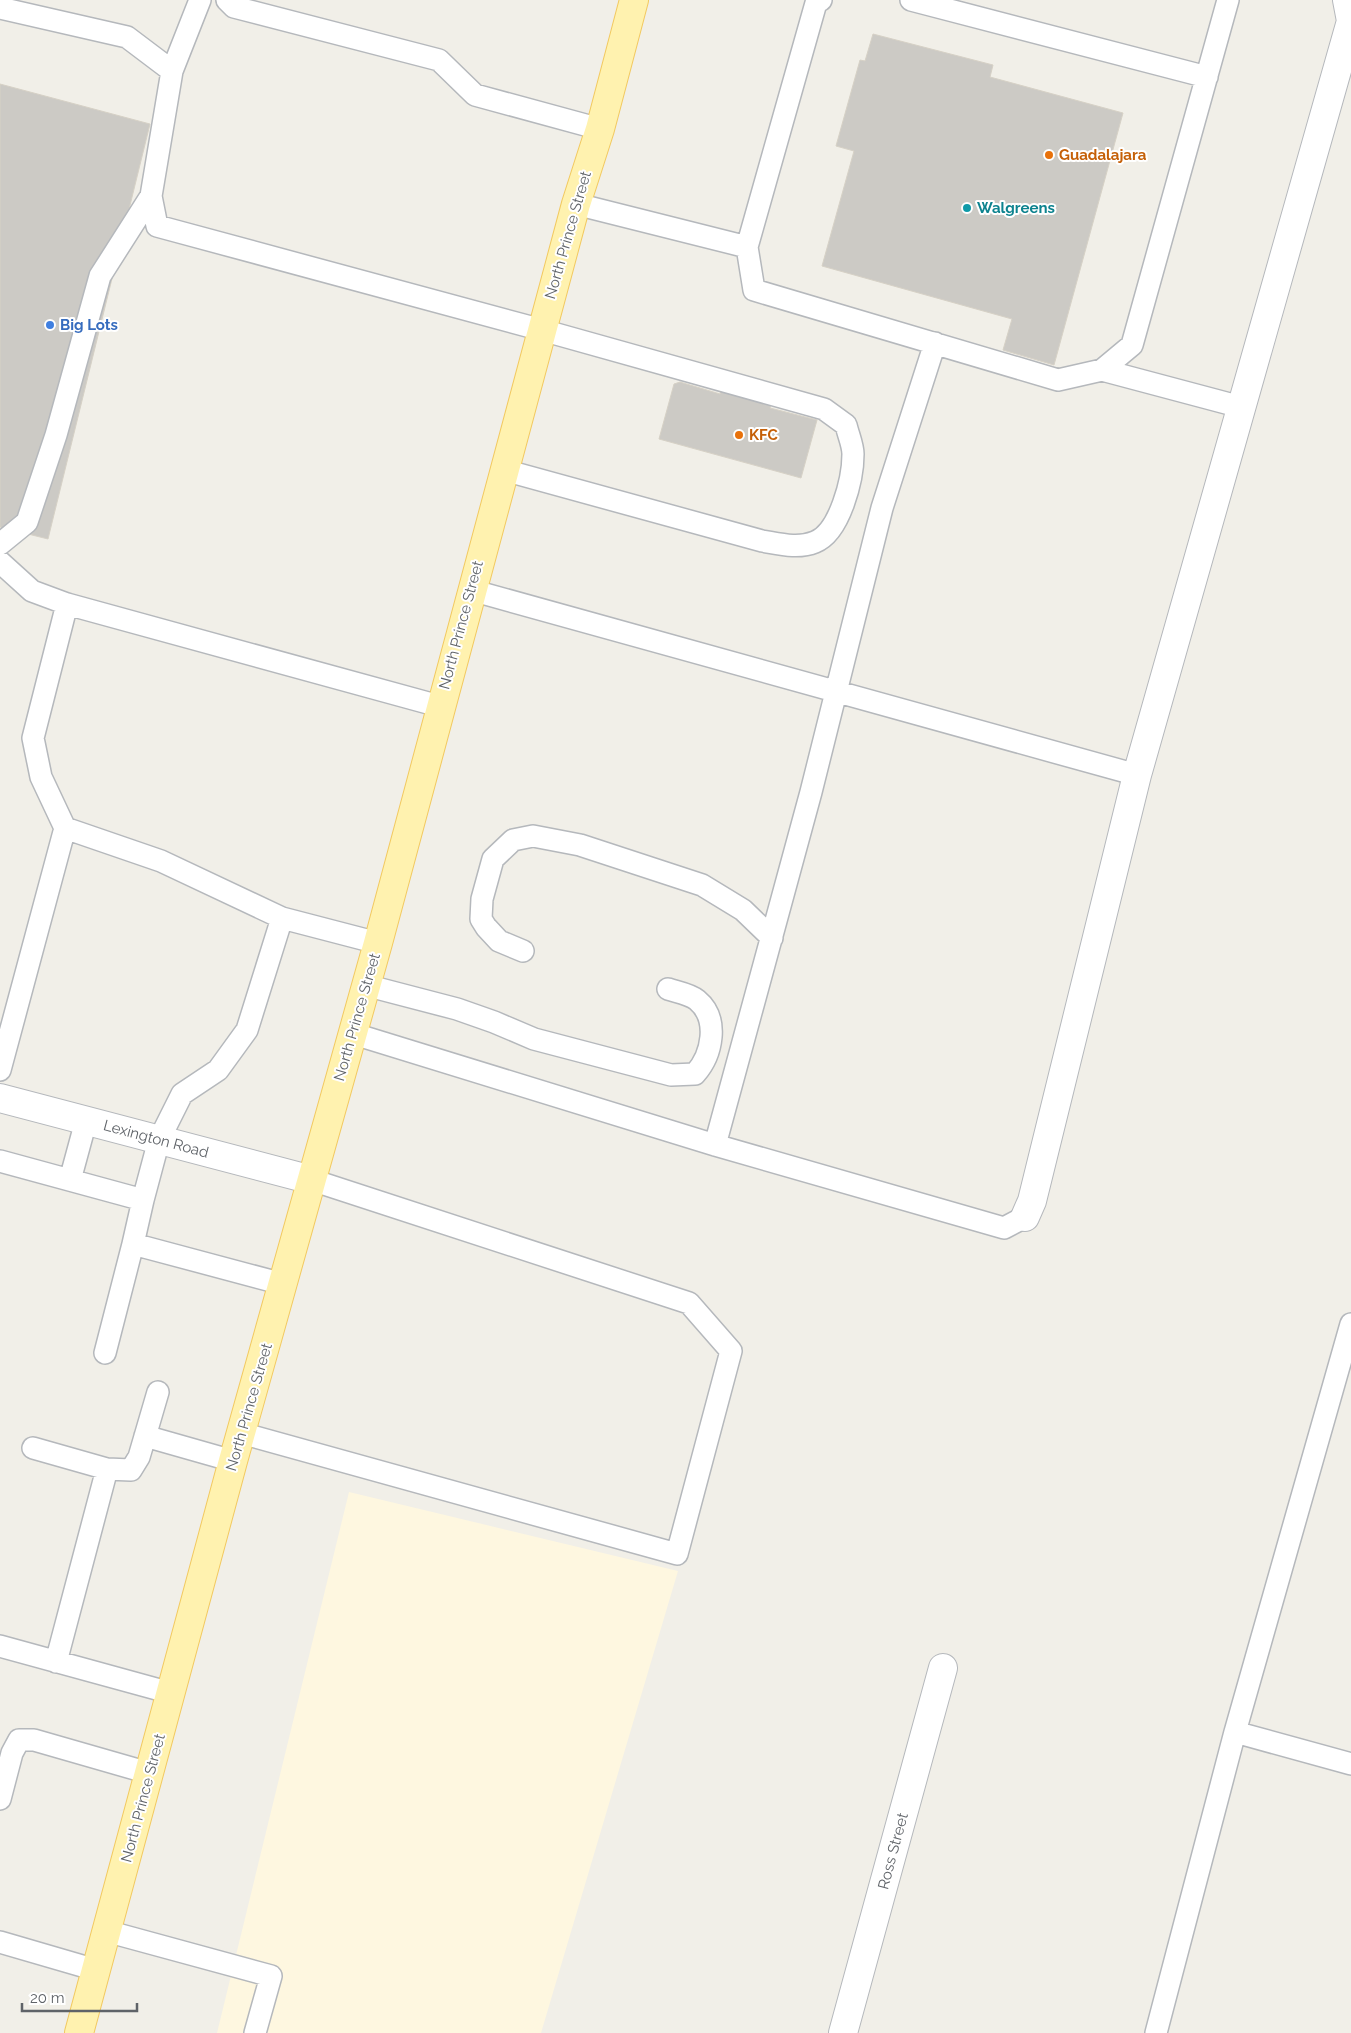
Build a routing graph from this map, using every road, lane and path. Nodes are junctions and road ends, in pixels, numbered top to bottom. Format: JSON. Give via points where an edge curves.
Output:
{"nodes":[{"id":1,"x":200,"y":0,"type":"edge"},
{"id":2,"x":227,"y":0,"type":"edge"},
{"id":3,"x":634,"y":0,"type":"edge"},
{"id":4,"x":822,"y":0,"type":"edge"},
{"id":5,"x":911,"y":0,"type":"edge"},
{"id":6,"x":1228,"y":0,"type":"edge"},
{"id":7,"x":1346,"y":0,"type":"edge"},
{"id":8,"x":0,"y":8,"type":"edge"},
{"id":9,"x":172,"y":71,"type":"junction"},
{"id":10,"x":1206,"y":76,"type":"junction"},
{"id":11,"x":600,"y":129,"type":"junction"},
{"id":12,"x":151,"y":196,"type":"junction"},
{"id":13,"x":576,"y":204,"type":"junction"},
{"id":14,"x":747,"y":247,"type":"junction"},
{"id":15,"x":542,"y":330,"type":"junction"},
{"id":16,"x":935,"y":343,"type":"junction"},
{"id":17,"x":1102,"y":370,"type":"junction"},
{"id":18,"x":1241,"y":407,"type":"junction"},
{"id":19,"x":504,"y":470,"type":"junction"},
{"id":20,"x":0,"y":544,"type":"edge"},
{"id":21,"x":0,"y":562,"type":"edge"},
{"id":22,"x":471,"y":590,"type":"junction"},
{"id":23,"x":67,"y":604,"type":"junction"},
{"id":24,"x":836,"y":691,"type":"junction"},
{"id":25,"x":440,"y":706,"type":"junction"},
{"id":26,"x":1138,"y":776,"type":"junction"},
{"id":27,"x":65,"y":828,"type":"junction"},
{"id":28,"x":282,"y":918,"type":"junction"},
{"id":29,"x":772,"y":938,"type":"junction"},
{"id":30,"x":378,"y":942,"type":"junction"},
{"id":31,"x":523,"y":950,"type":"dead end"},
{"id":32,"x":365,"y":985,"type":"junction"},
{"id":33,"x":668,"y":989,"type":"dead end"},
{"id":34,"x":351,"y":1033,"type":"junction"},
{"id":35,"x":0,"y":1070,"type":"edge"},
{"id":36,"x":0,"y":1098,"type":"edge"},
{"id":37,"x":86,"y":1121,"type":"junction"},
{"id":38,"x":159,"y":1140,"type":"junction"},
{"id":39,"x":715,"y":1145,"type":"junction"},
{"id":40,"x":0,"y":1161,"type":"edge"},
{"id":41,"x":70,"y":1180,"type":"junction"},
{"id":42,"x":312,"y":1180,"type":"junction"},
{"id":43,"x":143,"y":1200,"type":"junction"},
{"id":44,"x":1025,"y":1217,"type":"joint"},
{"id":45,"x":133,"y":1244,"type":"junction"},
{"id":46,"x":283,"y":1284,"type":"junction"},
{"id":47,"x":1351,"y":1324,"type":"edge"},
{"id":48,"x":105,"y":1353,"type":"dead end"},
{"id":49,"x":158,"y":1392,"type":"dead end"},
{"id":50,"x":241,"y":1433,"type":"junction"},
{"id":51,"x":145,"y":1436,"type":"junction"},
{"id":52,"x":33,"y":1448,"type":"dead end"},
{"id":53,"x":233,"y":1461,"type":"junction"},
{"id":54,"x":107,"y":1469,"type":"junction"},
{"id":55,"x":0,"y":1646,"type":"edge"},
{"id":56,"x":56,"y":1662,"type":"junction"},
{"id":57,"x":943,"y":1668,"type":"dead end"},
{"id":58,"x":171,"y":1693,"type":"junction"},
{"id":59,"x":1235,"y":1732,"type":"junction"},
{"id":60,"x":1351,"y":1764,"type":"edge"},
{"id":61,"x":149,"y":1772,"type":"junction"},
{"id":62,"x":0,"y":1799,"type":"edge"},
{"id":63,"x":106,"y":1931,"type":"junction"},
{"id":64,"x":0,"y":1942,"type":"edge"},
{"id":65,"x":96,"y":1970,"type":"junction"},
{"id":66,"x":79,"y":2033,"type":"edge"},
{"id":67,"x":255,"y":2033,"type":"edge"},
{"id":68,"x":843,"y":2033,"type":"edge"},
{"id":69,"x":1156,"y":2033,"type":"edge"}],
"edges":[{"from":1,"to":9,"type":"lane"},
{"from":2,"to":11,"type":"lane","via":[[234,7],[439,60],[474,95]]},
{"from":3,"to":11,"type":"main road","name":"North Prince Street"},
{"from":4,"to":14,"type":"lane","via":[[816,3]]},
{"from":5,"to":10,"type":"lane"},
{"from":6,"to":10,"type":"lane"},
{"from":7,"to":18,"type":"street","via":[[1350,21]]},
{"from":8,"to":9,"type":"lane","via":[[127,37]]},
{"from":9,"to":12,"type":"lane"},
{"from":10,"to":17,"type":"lane","via":[[1132,345]]},
{"from":11,"to":13,"type":"main road","name":"North Prince Street"},
{"from":12,"to":15,"type":"lane","via":[[157,226]]},
{"from":12,"to":20,"type":"lane","via":[[100,276],[56,435],[27,522]]},
{"from":13,"to":14,"type":"lane"},
{"from":13,"to":15,"type":"main road","name":"North Prince Street"},
{"from":14,"to":16,"type":"lane","via":[[754,290]]},
{"from":15,"to":19,"type":"main road","name":"North Prince Street"},
{"from":15,"to":19,"type":"lane","via":[[824,409],[846,425],[853,453],[848,488],[833,528],[816,542],[797,546],[762,542]]},
{"from":16,"to":17,"type":"lane","via":[[1058,380]]},
{"from":16,"to":24,"type":"lane","via":[[882,508]]},
{"from":17,"to":18,"type":"lane"},
{"from":18,"to":26,"type":"street"},
{"from":19,"to":22,"type":"main road","name":"North Prince Street"},
{"from":21,"to":23,"type":"lane","via":[[32,592]]},
{"from":22,"to":24,"type":"lane"},
{"from":22,"to":25,"type":"main road","name":"North Prince Street"},
{"from":23,"to":25,"type":"lane"},
{"from":23,"to":27,"type":"lane","via":[[33,738],[40,777]]},
{"from":24,"to":26,"type":"lane"},
{"from":24,"to":29,"type":"lane"},
{"from":25,"to":30,"type":"main road","name":"North Prince Street"},
{"from":26,"to":44,"type":"street","via":[[1032,1201]]},
{"from":27,"to":28,"type":"lane","via":[[161,861]]},
{"from":27,"to":35,"type":"lane"},
{"from":28,"to":30,"type":"lane"},
{"from":28,"to":38,"type":"lane","via":[[247,1030],[218,1070],[182,1094]]},
{"from":29,"to":31,"type":"lane","via":[[744,910],[702,885],[580,845],[533,836],[512,840],[493,859],[482,899],[481,919],[486,927],[499,941]]},
{"from":29,"to":39,"type":"lane"},
{"from":30,"to":32,"type":"main road","name":"North Prince Street"},
{"from":32,"to":33,"type":"lane","via":[[457,1009],[534,1039],[671,1075],[695,1074],[704,1064],[712,1037],[709,1016],[697,1000]]},
{"from":32,"to":34,"type":"main road","name":"North Prince Street"},
{"from":34,"to":39,"type":"lane"},
{"from":34,"to":42,"type":"main road","name":"North Prince Street"},
{"from":36,"to":37,"type":"street","name":"Lexington Road"},
{"from":37,"to":38,"type":"street","name":"Lexington Road"},
{"from":37,"to":41,"type":"lane"},
{"from":38,"to":42,"type":"street","name":"Lexington Road"},
{"from":38,"to":43,"type":"lane"},
{"from":39,"to":44,"type":"lane","via":[[1004,1228]]},
{"from":40,"to":41,"type":"lane"},
{"from":41,"to":43,"type":"lane"},
{"from":42,"to":46,"type":"main road","name":"North Prince Street"},
{"from":42,"to":50,"type":"lane","via":[[689,1303],[731,1351],[677,1554]]},
{"from":43,"to":45,"type":"lane"},
{"from":45,"to":46,"type":"lane"},
{"from":45,"to":48,"type":"lane"},
{"from":46,"to":50,"type":"main road","name":"North Prince Street"},
{"from":47,"to":59,"type":"lane"},
{"from":49,"to":51,"type":"lane"},
{"from":50,"to":53,"type":"main road","name":"North Prince Street"},
{"from":51,"to":53,"type":"lane"},
{"from":51,"to":54,"type":"lane","via":[[131,1470]]},
{"from":52,"to":54,"type":"lane"},
{"from":53,"to":58,"type":"main road","name":"North Prince Street"},
{"from":54,"to":56,"type":"lane"},
{"from":55,"to":56,"type":"lane"},
{"from":56,"to":58,"type":"lane"},
{"from":57,"to":68,"type":"street","name":"Ross Street"},
{"from":58,"to":61,"type":"main road","name":"North Prince Street"},
{"from":59,"to":60,"type":"lane"},
{"from":59,"to":69,"type":"lane"},
{"from":61,"to":62,"type":"lane","via":[[34,1740],[19,1740],[12,1753]]},
{"from":61,"to":63,"type":"main road","name":"North Prince Street"},
{"from":63,"to":65,"type":"main road","name":"North Prince Street"},
{"from":63,"to":67,"type":"lane","via":[[270,1976]]},
{"from":64,"to":65,"type":"lane"},
{"from":65,"to":66,"type":"main road","name":"North Prince Street"}]}
